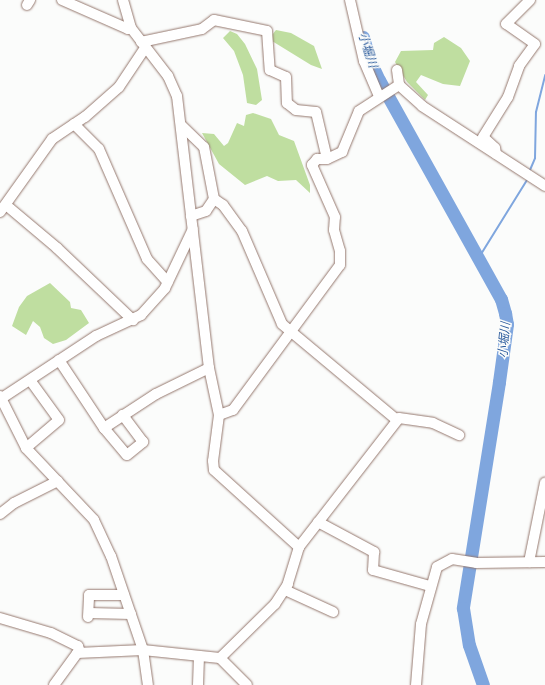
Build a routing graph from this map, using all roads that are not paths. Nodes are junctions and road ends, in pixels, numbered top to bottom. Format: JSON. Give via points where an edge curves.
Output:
{"nodes":[{"id":1,"x":62,"y":0,"type":"edge"},
{"id":2,"x":123,"y":0,"type":"edge"},
{"id":3,"x":350,"y":0,"type":"edge"},
{"id":4,"x":530,"y":0,"type":"edge"},
{"id":5,"x":131,"y":28,"type":"junction"},
{"id":6,"x":143,"y":45,"type":"junction"},
{"id":7,"x":397,"y":70,"type":"dead end"},
{"id":8,"x":388,"y":92,"type":"junction"},
{"id":9,"x":74,"y":124,"type":"junction"},
{"id":10,"x":181,"y":125,"type":"junction"},
{"id":11,"x":496,"y":154,"type":"junction"},
{"id":12,"x":327,"y":159,"type":"junction"},
{"id":13,"x":545,"y":186,"type":"edge"},
{"id":14,"x":214,"y":199,"type":"junction"},
{"id":15,"x":3,"y":208,"type":"edge"},
{"id":16,"x":191,"y":216,"type":"junction"},
{"id":17,"x":194,"y":228,"type":"junction"},
{"id":18,"x":168,"y":282,"type":"junction"},
{"id":19,"x":132,"y":320,"type":"junction"},
{"id":20,"x":290,"y":332,"type":"junction"},
{"id":21,"x":59,"y":360,"type":"junction"},
{"id":22,"x":209,"y":368,"type":"junction"},
{"id":23,"x":30,"y":380,"type":"junction"},
{"id":24,"x":1,"y":397,"type":"edge"},
{"id":25,"x":123,"y":415,"type":"junction"},
{"id":26,"x":218,"y":415,"type":"junction"},
{"id":27,"x":397,"y":420,"type":"junction"},
{"id":28,"x":104,"y":428,"type":"junction"},
{"id":29,"x":459,"y":435,"type":"dead end"},
{"id":30,"x":26,"y":448,"type":"junction"},
{"id":31,"x":58,"y":481,"type":"junction"},
{"id":32,"x":545,"y":483,"type":"edge"},
{"id":33,"x":0,"y":514,"type":"edge"},
{"id":34,"x":318,"y":522,"type":"junction"},
{"id":35,"x":299,"y":547,"type":"junction"},
{"id":36,"x":529,"y":562,"type":"junction"},
{"id":37,"x":545,"y":562,"type":"edge"},
{"id":38,"x":430,"y":586,"type":"junction"},
{"id":39,"x":285,"y":590,"type":"junction"},
{"id":40,"x":124,"y":595,"type":"junction"},
{"id":41,"x":333,"y":612,"type":"dead end"},
{"id":42,"x":131,"y":614,"type":"junction"},
{"id":43,"x":0,"y":618,"type":"edge"},
{"id":44,"x":143,"y":650,"type":"junction"},
{"id":45,"x":80,"y":652,"type":"junction"},
{"id":46,"x":199,"y":656,"type":"junction"},
{"id":47,"x":220,"y":658,"type":"junction"},
{"id":48,"x":54,"y":685,"type":"edge"},
{"id":49,"x":148,"y":685,"type":"edge"},
{"id":50,"x":198,"y":685,"type":"edge"},
{"id":51,"x":247,"y":685,"type":"edge"},
{"id":52,"x":416,"y":685,"type":"edge"}],
"edges":[{"from":1,"to":5,"type":"street","via":[[128,29]]},
{"from":2,"to":5,"type":"street"},
{"from":3,"to":8,"type":"street","via":[[364,61]]},
{"from":4,"to":11,"type":"street","via":[[506,24],[534,44],[519,66],[508,97],[483,137],[495,148]]},
{"from":5,"to":6,"type":"street"},
{"from":6,"to":9,"type":"street","via":[[120,87]]},
{"from":6,"to":10,"type":"street","via":[[172,82],[177,96]]},
{"from":6,"to":12,"type":"street","via":[[205,28],[214,20],[267,31],[270,70],[286,77],[287,104],[296,110],[316,112]]},
{"from":7,"to":8,"type":"street"},
{"from":8,"to":11,"type":"street","via":[[422,106]]},
{"from":8,"to":12,"type":"street","via":[[359,111],[342,152]]},
{"from":9,"to":15,"type":"street","via":[[61,132],[43,151]]},
{"from":9,"to":18,"type":"street","via":[[99,148],[147,259]]},
{"from":10,"to":14,"type":"street","via":[[204,148]]},
{"from":10,"to":16,"type":"street"},
{"from":11,"to":13,"type":"street"},
{"from":12,"to":20,"type":"street","via":[[315,160],[312,170],[333,211],[334,230],[341,259],[337,269]]},
{"from":14,"to":16,"type":"street","via":[[206,211]]},
{"from":14,"to":20,"type":"street","via":[[223,205],[242,231],[282,324]]},
{"from":15,"to":19,"type":"street","via":[[58,248]]},
{"from":16,"to":17,"type":"street"},
{"from":17,"to":18,"type":"street"},
{"from":17,"to":22,"type":"street"},
{"from":18,"to":19,"type":"street","via":[[149,308]]},
{"from":19,"to":21,"type":"street","via":[[96,336]]},
{"from":20,"to":26,"type":"street","via":[[233,410]]},
{"from":20,"to":27,"type":"street"},
{"from":21,"to":23,"type":"street"},
{"from":21,"to":28,"type":"street"},
{"from":22,"to":25,"type":"street","via":[[156,394]]},
{"from":22,"to":26,"type":"street"},
{"from":23,"to":24,"type":"street"},
{"from":23,"to":30,"type":"street","via":[[59,420]]},
{"from":24,"to":30,"type":"street"},
{"from":25,"to":28,"type":"street"},
{"from":25,"to":28,"type":"street","via":[[143,442],[127,455]]},
{"from":26,"to":35,"type":"street","via":[[214,470]]},
{"from":27,"to":29,"type":"street","via":[[433,423]]},
{"from":27,"to":34,"type":"street"},
{"from":30,"to":31,"type":"street"},
{"from":31,"to":33,"type":"street","via":[[14,503]]},
{"from":31,"to":40,"type":"street","via":[[94,520],[111,556]]},
{"from":32,"to":36,"type":"street"},
{"from":34,"to":35,"type":"street"},
{"from":34,"to":38,"type":"street","via":[[374,552],[374,570]]},
{"from":35,"to":39,"type":"street"},
{"from":36,"to":37,"type":"street"},
{"from":36,"to":38,"type":"street","via":[[470,562],[452,559],[444,561],[434,571]]},
{"from":38,"to":52,"type":"street","via":[[419,639]]},
{"from":39,"to":41,"type":"street"},
{"from":39,"to":47,"type":"street","via":[[271,610]]},
{"from":40,"to":42,"type":"street"},
{"from":40,"to":42,"type":"street","via":[[89,595],[88,615]]},
{"from":42,"to":44,"type":"street"},
{"from":43,"to":45,"type":"street","via":[[51,633],[78,646]]},
{"from":44,"to":45,"type":"street"},
{"from":44,"to":46,"type":"street"},
{"from":44,"to":49,"type":"street"},
{"from":45,"to":48,"type":"street"},
{"from":46,"to":47,"type":"street"},
{"from":46,"to":50,"type":"street"},
{"from":47,"to":51,"type":"street"}]}
